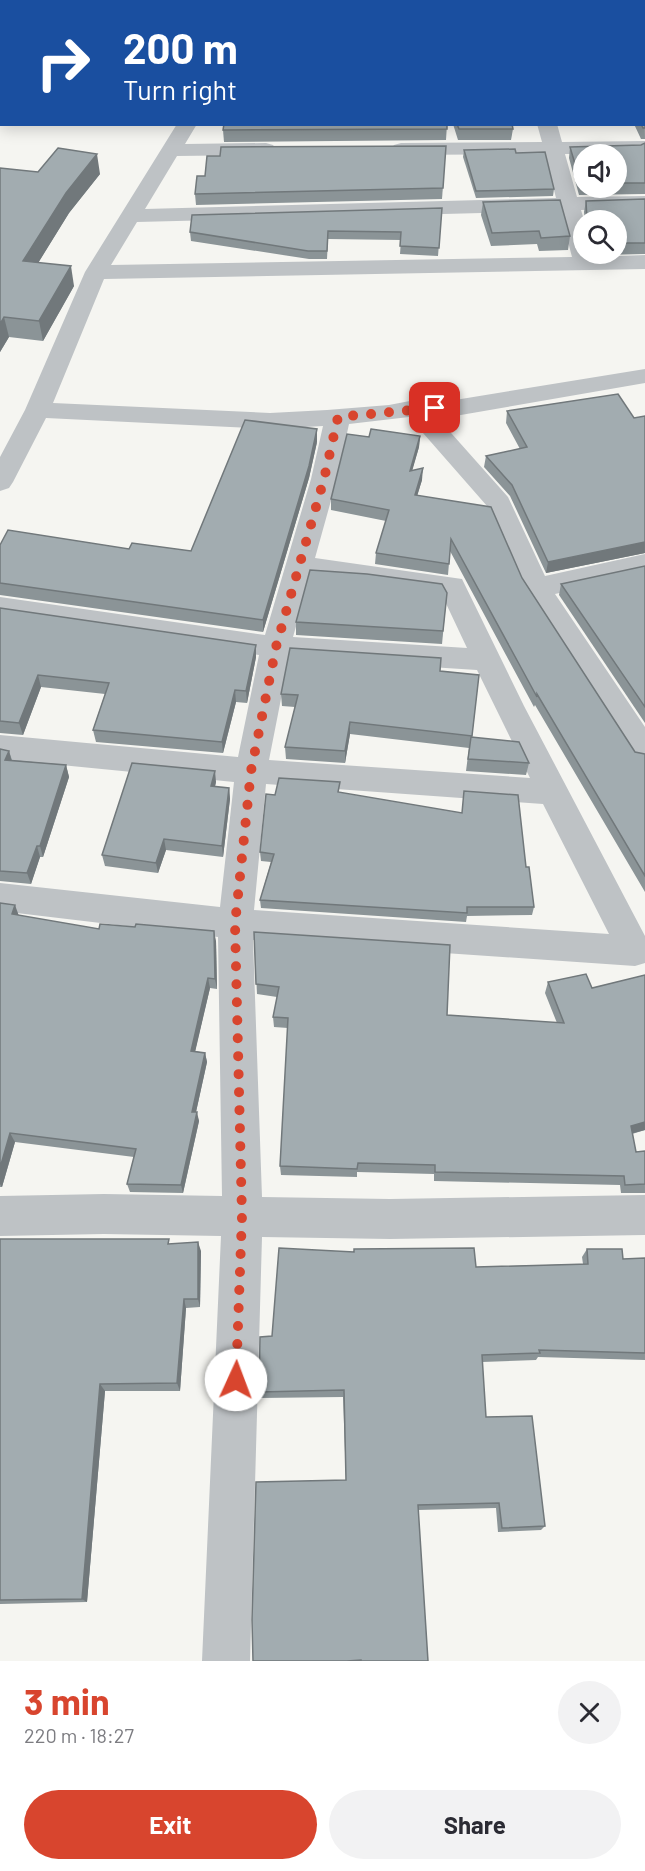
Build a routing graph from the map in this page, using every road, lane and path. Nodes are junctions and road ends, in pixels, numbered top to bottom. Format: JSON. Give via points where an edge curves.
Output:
{"nodes":[{"id":1,"x":186,"y":126,"type":"edge"},
{"id":2,"x":548,"y":126,"type":"edge"},
{"id":3,"x":645,"y":147,"type":"edge"},
{"id":4,"x":553,"y":148,"type":"junction"},
{"id":5,"x":291,"y":149,"type":"edge"},
{"id":6,"x":386,"y":149,"type":"edge"},
{"id":7,"x":171,"y":150,"type":"junction"},
{"id":8,"x":645,"y":202,"type":"edge"},
{"id":9,"x":568,"y":203,"type":"junction"},
{"id":10,"x":131,"y":216,"type":"junction"},
{"id":11,"x":573,"y":221,"type":"edge"},
{"id":12,"x":573,"y":262,"type":"edge"},
{"id":13,"x":627,"y":262,"type":"edge"},
{"id":14,"x":645,"y":262,"type":"edge"},
{"id":15,"x":96,"y":272,"type":"junction"},
{"id":16,"x":645,"y":376,"type":"edge"},
{"id":17,"x":416,"y":408,"type":"junction"},
{"id":18,"x":38,"y":410,"type":"junction"},
{"id":19,"x":338,"y":417,"type":"junction"},
{"id":20,"x":0,"y":482,"type":"edge"},
{"id":21,"x":645,"y":564,"type":"edge"},
{"id":22,"x":299,"y":566,"type":"junction"},
{"id":23,"x":536,"y":588,"type":"junction"},
{"id":24,"x":0,"y":607,"type":"edge"},
{"id":25,"x":276,"y":647,"type":"junction"},
{"id":26,"x":487,"y":660,"type":"junction"},
{"id":27,"x":0,"y":747,"type":"edge"},
{"id":28,"x":645,"y":752,"type":"edge"},
{"id":29,"x":251,"y":771,"type":"junction"},
{"id":30,"x":554,"y":792,"type":"junction"},
{"id":31,"x":0,"y":897,"type":"edge"},
{"id":32,"x":235,"y":924,"type":"junction"},
{"id":33,"x":640,"y":959,"type":"edge"},
{"id":34,"x":645,"y":1215,"type":"edge"},
{"id":35,"x":0,"y":1216,"type":"edge"},
{"id":36,"x":242,"y":1216,"type":"junction"},
{"id":37,"x":226,"y":1661,"type":"edge"}],
"edges":[{"from":1,"to":7,"type":"street"},
{"from":2,"to":4,"type":"street"},
{"from":3,"to":4,"type":"street"},
{"from":4,"to":6,"type":"street"},
{"from":4,"to":9,"type":"street"},
{"from":5,"to":7,"type":"street"},
{"from":7,"to":10,"type":"street"},
{"from":8,"to":9,"type":"street"},
{"from":9,"to":10,"type":"street"},
{"from":9,"to":11,"type":"street"},
{"from":10,"to":15,"type":"street"},
{"from":12,"to":15,"type":"street"},
{"from":13,"to":14,"type":"street"},
{"from":15,"to":18,"type":"street"},
{"from":16,"to":17,"type":"street","via":[[454,408]]},
{"from":17,"to":19,"type":"street"},
{"from":17,"to":23,"type":"street","via":[[499,503]]},
{"from":18,"to":19,"type":"street","via":[[270,421]]},
{"from":18,"to":20,"type":"street"},
{"from":19,"to":22,"type":"street"},
{"from":21,"to":23,"type":"street"},
{"from":22,"to":25,"type":"street"},
{"from":22,"to":26,"type":"street","via":[[452,586]]},
{"from":23,"to":28,"type":"street"},
{"from":24,"to":25,"type":"street"},
{"from":25,"to":26,"type":"street"},
{"from":25,"to":29,"type":"street"},
{"from":26,"to":30,"type":"street"},
{"from":27,"to":29,"type":"street"},
{"from":29,"to":30,"type":"street"},
{"from":29,"to":32,"type":"street"},
{"from":30,"to":33,"type":"street"},
{"from":31,"to":32,"type":"street"},
{"from":32,"to":33,"type":"street"},
{"from":32,"to":36,"type":"street"},
{"from":34,"to":36,"type":"street","via":[[390,1219]]},
{"from":35,"to":36,"type":"street"},
{"from":36,"to":37,"type":"street"}]}
